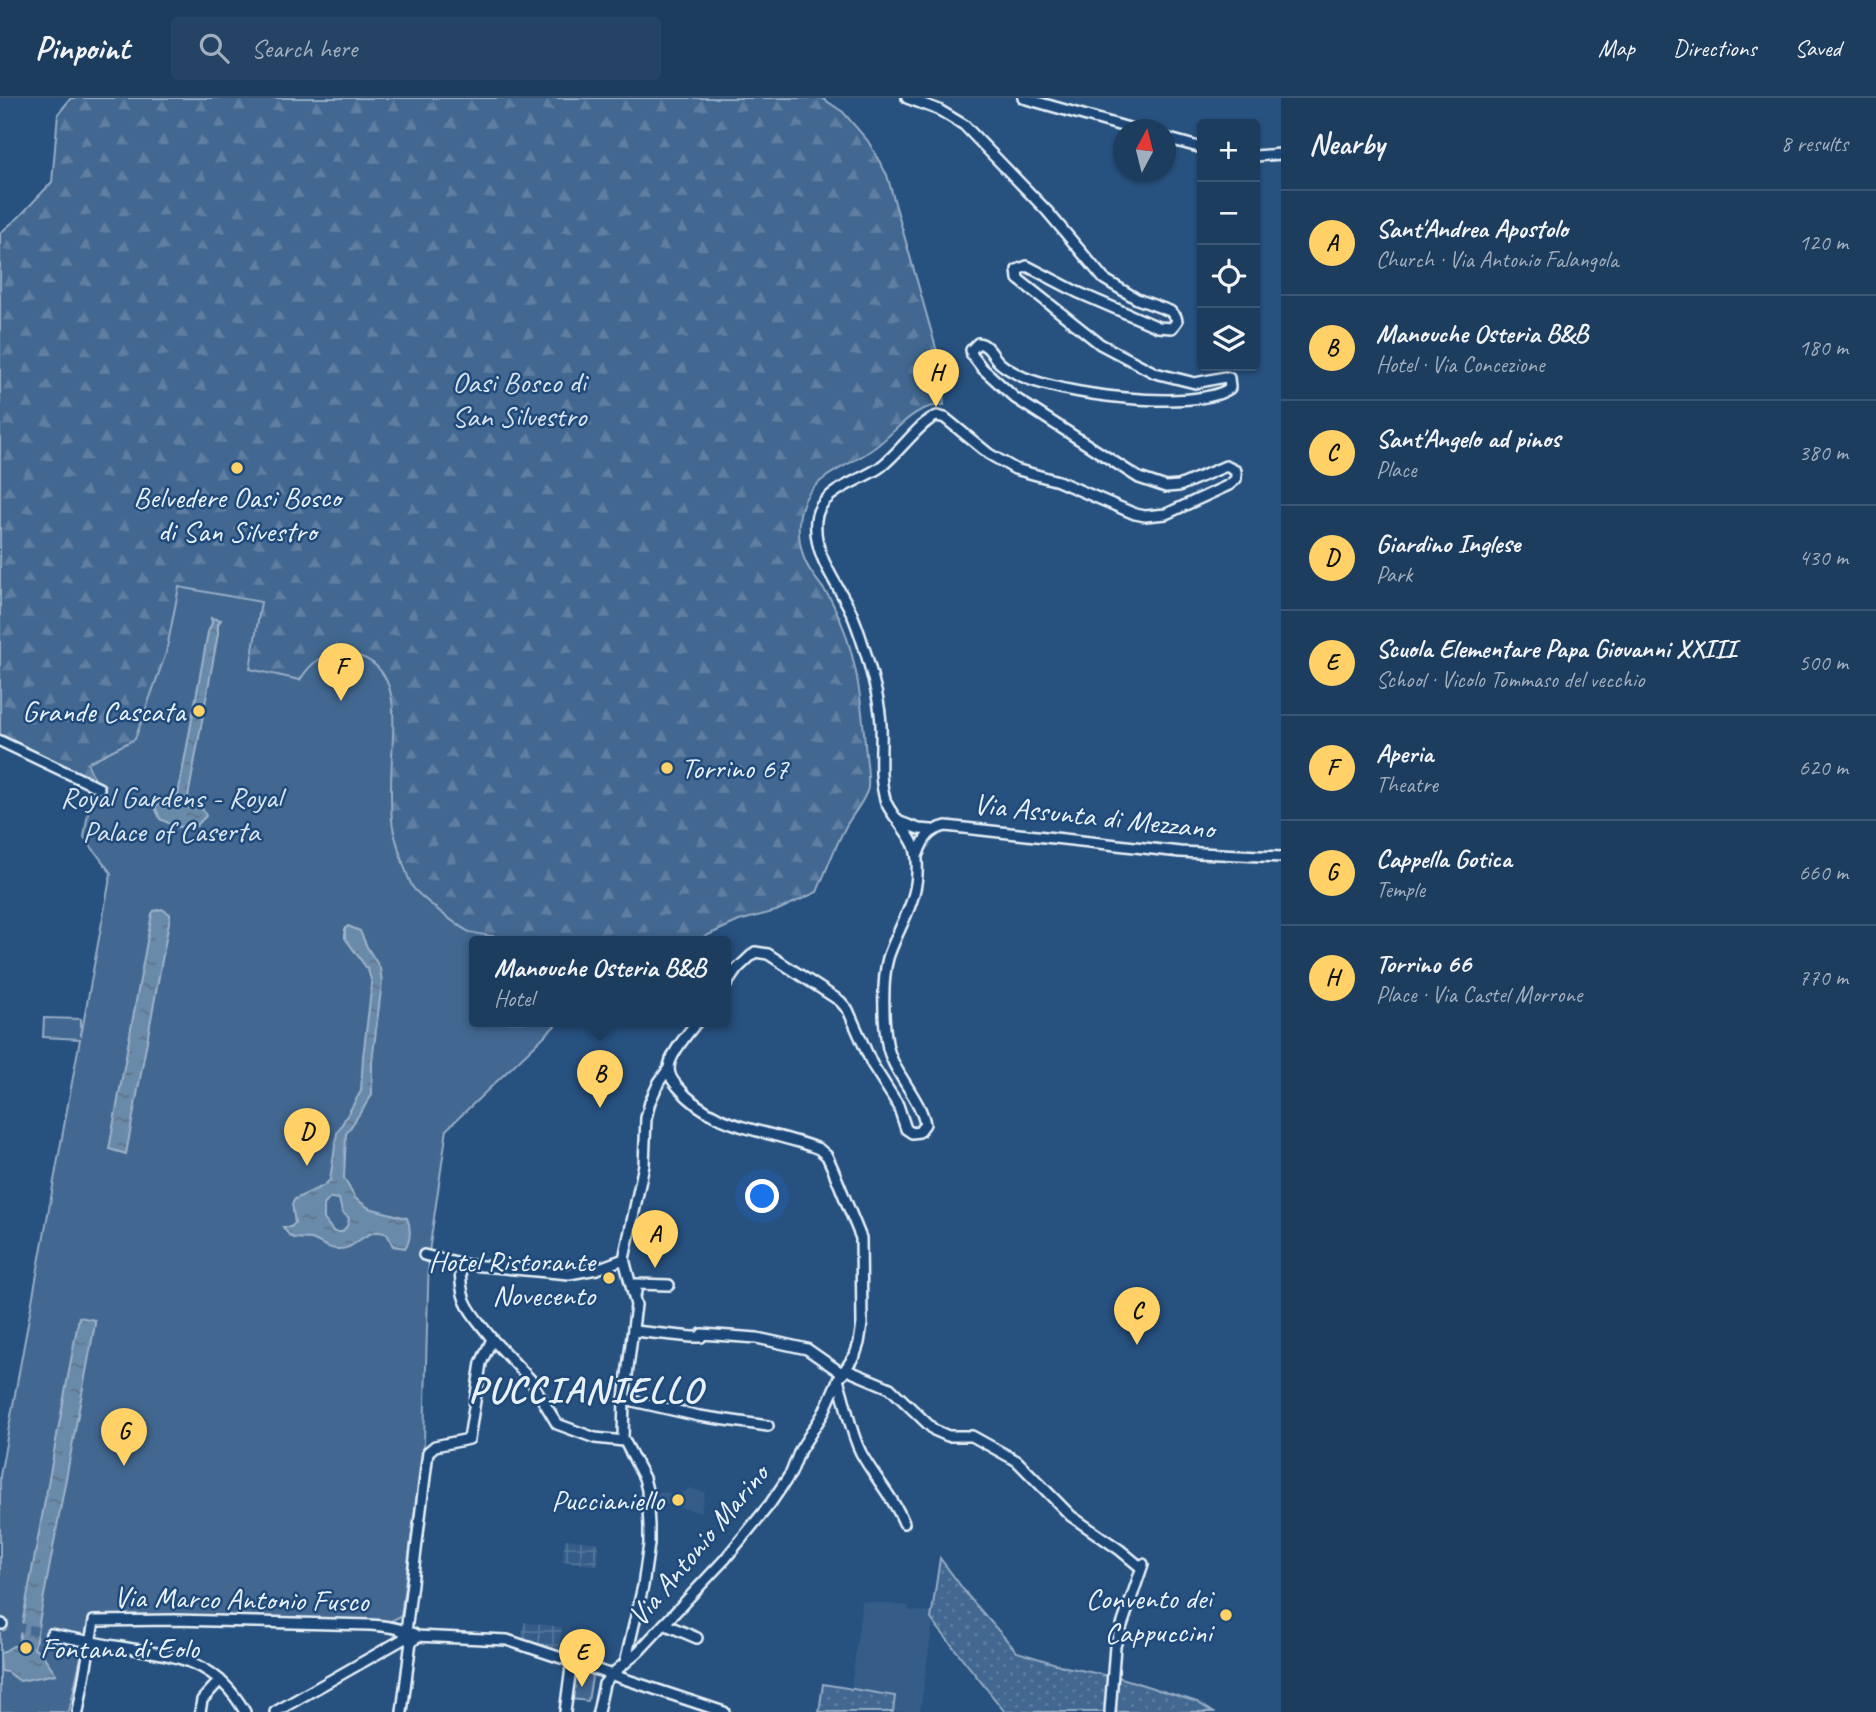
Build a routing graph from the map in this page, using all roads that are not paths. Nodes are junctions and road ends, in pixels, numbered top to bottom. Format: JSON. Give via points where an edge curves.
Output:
{"nodes":[{"id":1,"x":907,"y":98,"type":"edge"},
{"id":2,"x":1023,"y":98,"type":"edge"},
{"id":3,"x":1113,"y":123,"type":"edge"},
{"id":4,"x":1176,"y":141,"type":"edge"},
{"id":5,"x":1197,"y":147,"type":"edge"},
{"id":6,"x":1281,"y":154,"type":"edge"},
{"id":7,"x":1260,"y":156,"type":"edge"},
{"id":8,"x":0,"y":741,"type":"edge"},
{"id":9,"x":99,"y":788,"type":"dead end"},
{"id":10,"x":898,"y":821,"type":"junction"},
{"id":11,"x":932,"y":830,"type":"junction"},
{"id":12,"x":918,"y":855,"type":"junction"},
{"id":13,"x":1281,"y":857,"type":"edge"},
{"id":14,"x":731,"y":978,"type":"edge"},
{"id":15,"x":693,"y":1027,"type":"edge"},
{"id":16,"x":669,"y":1068,"type":"junction"},
{"id":17,"x":424,"y":1255,"type":"dead end"},
{"id":18,"x":624,"y":1259,"type":"junction"},
{"id":19,"x":460,"y":1264,"type":"junction"},
{"id":20,"x":669,"y":1285,"type":"dead end"},
{"id":21,"x":635,"y":1297,"type":"junction"},
{"id":22,"x":634,"y":1331,"type":"junction"},
{"id":23,"x":492,"y":1339,"type":"junction"},
{"id":24,"x":843,"y":1375,"type":"junction"},
{"id":25,"x":624,"y":1399,"type":"junction"},
{"id":26,"x":768,"y":1426,"type":"dead end"},
{"id":27,"x":624,"y":1441,"type":"junction"},
{"id":28,"x":904,"y":1523,"type":"dead end"},
{"id":29,"x":664,"y":1624,"type":"junction"},
{"id":30,"x":51,"y":1634,"type":"tunnel mouth"},
{"id":31,"x":409,"y":1637,"type":"junction"},
{"id":32,"x":697,"y":1638,"type":"dead end"},
{"id":33,"x":91,"y":1642,"type":"junction"},
{"id":34,"x":572,"y":1660,"type":"junction"},
{"id":35,"x":625,"y":1664,"type":"junction"},
{"id":36,"x":612,"y":1674,"type":"junction"},
{"id":37,"x":220,"y":1680,"type":"junction"},
{"id":38,"x":78,"y":1712,"type":"edge"},
{"id":39,"x":200,"y":1712,"type":"edge"},
{"id":40,"x":245,"y":1712,"type":"edge"},
{"id":41,"x":275,"y":1712,"type":"edge"},
{"id":42,"x":402,"y":1712,"type":"edge"},
{"id":43,"x":565,"y":1712,"type":"edge"},
{"id":44,"x":598,"y":1712,"type":"edge"},
{"id":45,"x":724,"y":1712,"type":"edge"},
{"id":46,"x":1110,"y":1712,"type":"edge"}],
"edges":[{"from":1,"to":10,"type":"street","via":[[964,125],[1104,279],[1137,299],[1170,311],[1177,321],[1172,328],[1158,327],[1027,266],[1017,270],[1018,279],[1100,344],[1155,373],[1195,383],[1225,377],[1231,385],[1219,394],[1165,402],[1126,399],[1035,382],[1018,375],[978,343],[971,350],[982,368],[1015,398],[1139,478],[1166,487],[1179,486],[1226,466],[1236,471],[1236,479],[1166,514],[1145,516],[1058,481],[1014,469],[937,416],[880,468],[823,502],[816,517],[816,544],[852,614],[870,667],[881,720],[885,802]]},
{"from":2,"to":3,"type":"street"},
{"from":4,"to":5,"type":"street"},
{"from":6,"to":7,"type":"street"},
{"from":8,"to":9,"type":"street"},
{"from":10,"to":11,"type":"street"},
{"from":10,"to":12,"type":"street","via":[[914,840]]},
{"from":11,"to":12,"type":"street","name":"Via Assunta di Mezzano"},
{"from":11,"to":13,"type":"street","name":"Via Assunta di Mezzano","via":[[946,826],[1180,852]]},
{"from":12,"to":14,"type":"street","via":[[914,889],[888,960],[884,996],[887,1045],[923,1114],[925,1124],[919,1132],[905,1129],[898,1105],[840,1001],[768,954],[755,952]]},
{"from":15,"to":16,"type":"street","via":[[671,1057]]},
{"from":16,"to":18,"type":"street","via":[[646,1118],[644,1165]]},
{"from":16,"to":24,"type":"street","name":"Via Antonio Marino","via":[[670,1077],[683,1093],[711,1115],[808,1144],[827,1156],[861,1244],[862,1324],[859,1343]]},
{"from":17,"to":19,"type":"street"},
{"from":18,"to":19,"type":"street","via":[[569,1274]]},
{"from":18,"to":21,"type":"street"},
{"from":19,"to":23,"type":"street","via":[[464,1303]]},
{"from":20,"to":21,"type":"street","via":[[636,1284]]},
{"from":21,"to":22,"type":"street"},
{"from":22,"to":24,"type":"street","via":[[757,1338],[807,1349]]},
{"from":22,"to":25,"type":"street"},
{"from":23,"to":27,"type":"street","via":[[530,1379],[557,1424],[595,1438]]},
{"from":23,"to":31,"type":"street","via":[[481,1363],[469,1439],[435,1446],[428,1452]]},
{"from":24,"to":28,"type":"street","via":[[848,1421],[870,1470]]},
{"from":24,"to":29,"type":"street","name":"Via Antonio Marino","via":[[770,1504]]},
{"from":24,"to":46,"type":"street","via":[[890,1388],[934,1430],[948,1436],[972,1436],[1017,1461],[1071,1517],[1140,1564],[1115,1646]]},
{"from":25,"to":26,"type":"street"},
{"from":25,"to":27,"type":"street"},
{"from":27,"to":35,"type":"street","via":[[644,1478],[649,1526],[644,1577]]},
{"from":29,"to":32,"type":"street"},
{"from":29,"to":35,"type":"street","name":"Via Antonio Marino"},
{"from":30,"to":33,"type":"street"},
{"from":31,"to":33,"type":"street","name":"Via Marco Antonio Fusco","via":[[397,1627],[174,1620],[94,1622]]},
{"from":31,"to":34,"type":"street","name":"Via Marco Antonio Fusco","via":[[508,1640]]},
{"from":31,"to":41,"type":"street"},
{"from":31,"to":42,"type":"street"},
{"from":33,"to":37,"type":"street","via":[[184,1659]]},
{"from":33,"to":38,"type":"street","name":"Via Marco Antonio Fusco"},
{"from":34,"to":36,"type":"street","name":"Via Marco Antonio Fusco"},
{"from":34,"to":43,"type":"street"},
{"from":35,"to":36,"type":"street","name":"Via Antonio Marino"},
{"from":36,"to":44,"type":"street","via":[[604,1684]]},
{"from":36,"to":45,"type":"street","name":"Via Marco Antonio Fusco"},
{"from":37,"to":39,"type":"street","via":[[202,1700]]},
{"from":37,"to":40,"type":"street"}]}
